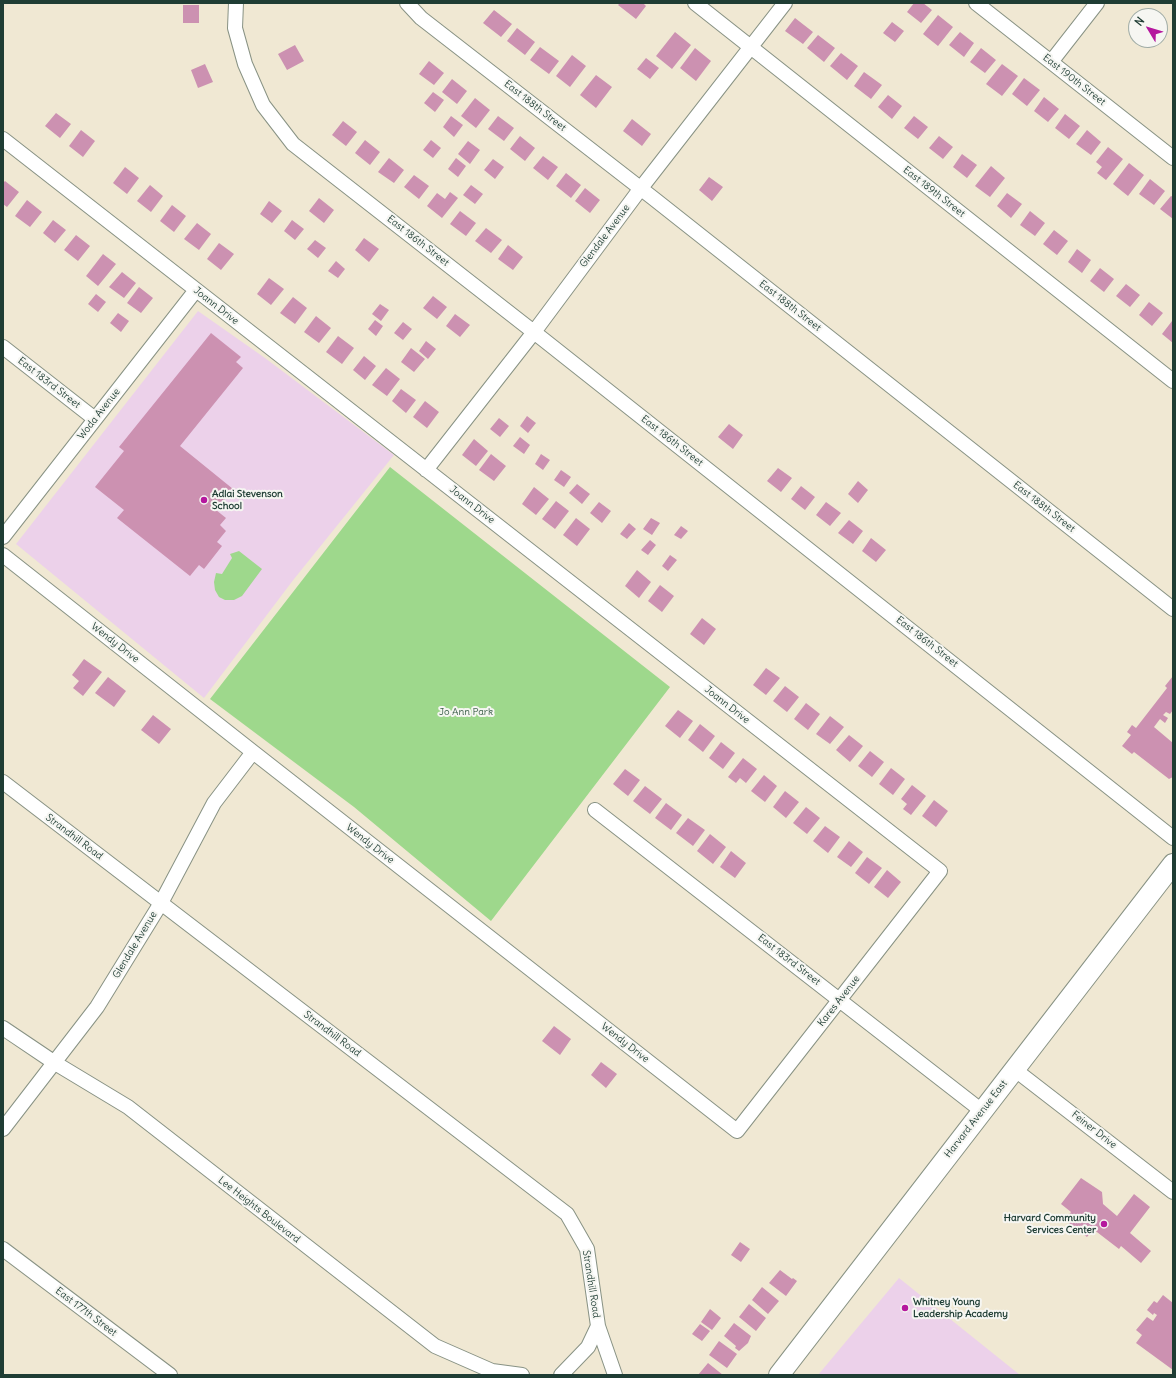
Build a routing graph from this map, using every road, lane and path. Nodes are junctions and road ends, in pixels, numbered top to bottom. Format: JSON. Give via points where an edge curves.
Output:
{"nodes":[{"id":1,"x":236,"y":3,"type":"edge"},
{"id":2,"x":407,"y":3,"type":"edge"},
{"id":3,"x":695,"y":3,"type":"edge"},
{"id":4,"x":785,"y":3,"type":"edge"},
{"id":5,"x":976,"y":3,"type":"edge"},
{"id":6,"x":1097,"y":3,"type":"edge"},
{"id":7,"x":751,"y":48,"type":"junction"},
{"id":8,"x":1051,"y":62,"type":"junction"},
{"id":9,"x":3,"y":140,"type":"edge"},
{"id":10,"x":1173,"y":158,"type":"edge"},
{"id":11,"x":640,"y":188,"type":"junction"},
{"id":12,"x":196,"y":290,"type":"junction"},
{"id":13,"x":534,"y":332,"type":"junction"},
{"id":14,"x":3,"y":347,"type":"edge"},
{"id":15,"x":1173,"y":381,"type":"edge"},
{"id":16,"x":95,"y":419,"type":"junction"},
{"id":17,"x":426,"y":470,"type":"junction"},
{"id":18,"x":3,"y":537,"type":"edge"},
{"id":19,"x":3,"y":555,"type":"edge"},
{"id":20,"x":1173,"y":609,"type":"edge"},
{"id":21,"x":253,"y":752,"type":"junction"},
{"id":22,"x":3,"y":782,"type":"edge"},
{"id":23,"x":595,"y":810,"type":"dead end"},
{"id":24,"x":1173,"y":838,"type":"edge"},
{"id":25,"x":1173,"y":864,"type":"edge"},
{"id":26,"x":940,"y":872,"type":"joint"},
{"id":27,"x":161,"y":902,"type":"junction"},
{"id":28,"x":840,"y":1000,"type":"junction"},
{"id":29,"x":3,"y":1028,"type":"edge"},
{"id":30,"x":55,"y":1063,"type":"junction"},
{"id":31,"x":1014,"y":1069,"type":"junction"},
{"id":32,"x":982,"y":1111,"type":"junction"},
{"id":33,"x":3,"y":1129,"type":"edge"},
{"id":34,"x":737,"y":1131,"type":"joint"},
{"id":35,"x":1173,"y":1192,"type":"edge"},
{"id":36,"x":3,"y":1249,"type":"edge"},
{"id":37,"x":598,"y":1326,"type":"junction"},
{"id":38,"x":170,"y":1375,"type":"edge"},
{"id":39,"x":522,"y":1375,"type":"edge"},
{"id":40,"x":561,"y":1375,"type":"edge"},
{"id":41,"x":615,"y":1375,"type":"edge"},
{"id":42,"x":779,"y":1375,"type":"edge"}],
"edges":[{"from":1,"to":13,"type":"street","name":"East 186th Street","via":[[235,28],[245,64],[263,105],[293,144]]},
{"from":2,"to":11,"type":"street","name":"East 188th Street","via":[[421,18]]},
{"from":3,"to":7,"type":"street","name":"East 189th Street"},
{"from":4,"to":7,"type":"street","name":"Glendale Avenue"},
{"from":5,"to":8,"type":"street","name":"East 190th Street"},
{"from":6,"to":8,"type":"street"},
{"from":7,"to":11,"type":"street","name":"Glendale Avenue"},
{"from":7,"to":15,"type":"street","name":"East 189th Street"},
{"from":8,"to":10,"type":"street","name":"East 190th Street"},
{"from":9,"to":12,"type":"street","name":"Joann Drive"},
{"from":11,"to":13,"type":"street","name":"Glendale Avenue"},
{"from":11,"to":20,"type":"street","name":"East 188th Street"},
{"from":12,"to":16,"type":"street","name":"Woda Avenue"},
{"from":12,"to":17,"type":"street","name":"Joann Drive"},
{"from":13,"to":17,"type":"street","name":"Glendale Avenue"},
{"from":13,"to":24,"type":"street","name":"East 186th Street"},
{"from":14,"to":16,"type":"street","name":"East 183rd Street"},
{"from":16,"to":18,"type":"street","name":"Woda Avenue"},
{"from":17,"to":26,"type":"street","name":"Joann Drive"},
{"from":19,"to":21,"type":"street","name":"Wendy Drive"},
{"from":21,"to":27,"type":"street","name":"Glendale Avenue","via":[[214,803]]},
{"from":21,"to":34,"type":"street","name":"Wendy Drive"},
{"from":22,"to":27,"type":"street","name":"Strandhill Road"},
{"from":23,"to":28,"type":"street","name":"East 183rd Street"},
{"from":25,"to":31,"type":"main road","name":"Harvard Avenue East"},
{"from":26,"to":28,"type":"street","name":"Kares Avenue"},
{"from":27,"to":30,"type":"street","name":"Glendale Avenue","via":[[96,1007]]},
{"from":27,"to":37,"type":"street","name":"Strandhill Road","via":[[567,1214],[587,1249]]},
{"from":28,"to":32,"type":"street","name":"East 183rd Street"},
{"from":28,"to":34,"type":"street","name":"Kares Avenue"},
{"from":29,"to":30,"type":"street","name":"Lee Heights Boulevard"},
{"from":30,"to":33,"type":"street","name":"Glendale Avenue"},
{"from":30,"to":39,"type":"street","name":"Lee Heights Boulevard","via":[[128,1108],[435,1346],[492,1371]]},
{"from":31,"to":32,"type":"main road","name":"Harvard Avenue East"},
{"from":31,"to":35,"type":"street","name":"Feiner Drive"},
{"from":32,"to":42,"type":"main road","name":"Harvard Avenue East"},
{"from":36,"to":38,"type":"street","name":"East 177th Street"},
{"from":37,"to":40,"type":"street","name":"Strandhill Road","via":[[588,1347]]},
{"from":37,"to":41,"type":"street","name":"Strandhill Road"}]}
